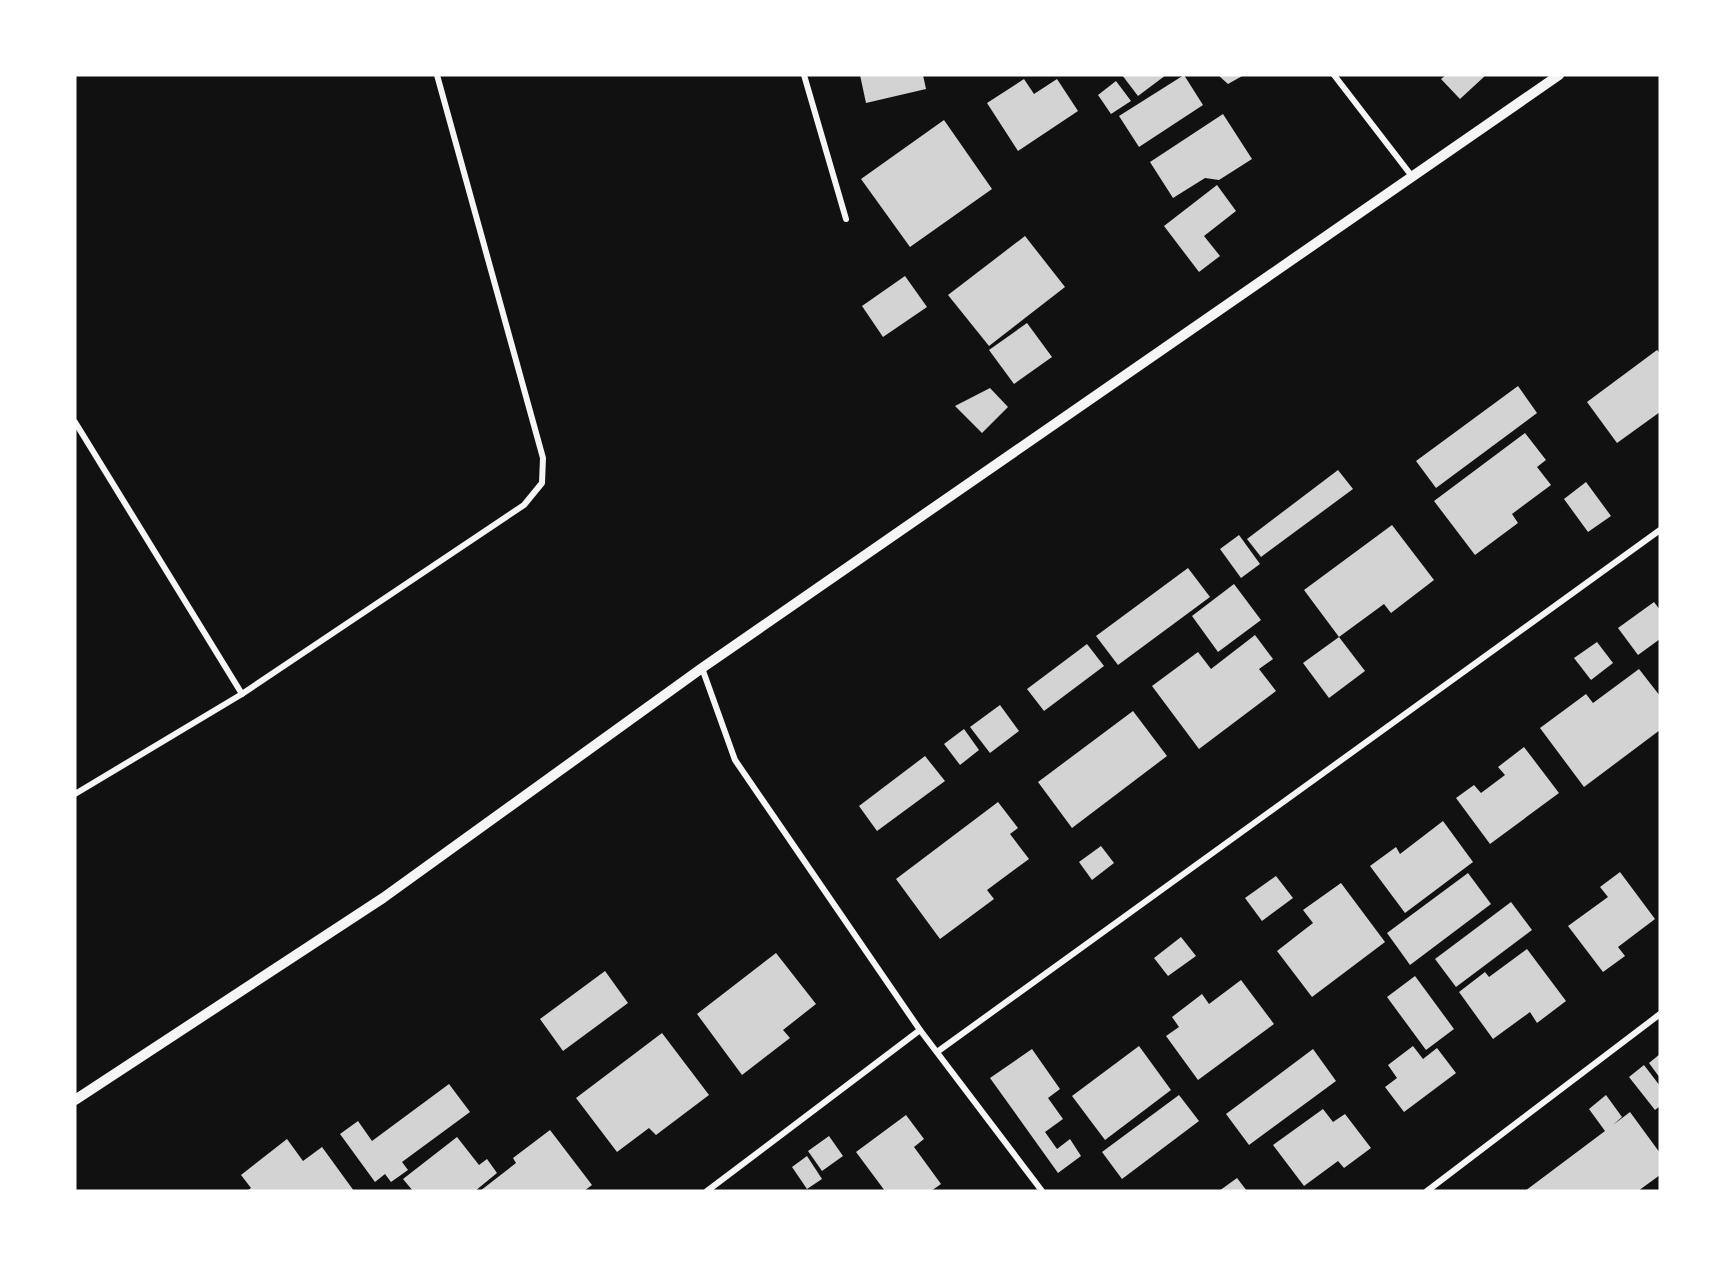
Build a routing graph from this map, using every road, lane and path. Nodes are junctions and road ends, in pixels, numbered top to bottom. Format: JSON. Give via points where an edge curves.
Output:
{"nodes":[{"id":1,"x":436,"y":75,"type":"edge"},
{"id":2,"x":804,"y":75,"type":"edge"},
{"id":3,"x":1334,"y":75,"type":"edge"},
{"id":4,"x":1559,"y":75,"type":"edge"},
{"id":5,"x":1411,"y":175,"type":"junction"},
{"id":6,"x":846,"y":219,"type":"dead end"},
{"id":7,"x":75,"y":422,"type":"edge"},
{"id":8,"x":1660,"y":530,"type":"edge"},
{"id":9,"x":702,"y":668,"type":"junction"},
{"id":10,"x":242,"y":694,"type":"junction"},
{"id":11,"x":75,"y":794,"type":"edge"},
{"id":12,"x":1660,"y":1014,"type":"edge"},
{"id":13,"x":920,"y":1030,"type":"junction"},
{"id":14,"x":937,"y":1052,"type":"junction"},
{"id":15,"x":75,"y":1100,"type":"edge"},
{"id":16,"x":707,"y":1191,"type":"edge"},
{"id":17,"x":1042,"y":1191,"type":"edge"},
{"id":18,"x":1427,"y":1191,"type":"edge"}],
"edges":[{"from":1,"to":10,"type":"street","via":[[543,458],[542,483],[524,505]]},
{"from":2,"to":6,"type":"street"},
{"from":3,"to":5,"type":"street"},
{"from":4,"to":5,"type":"street"},
{"from":5,"to":9,"type":"street"},
{"from":7,"to":10,"type":"street"},
{"from":8,"to":14,"type":"street"},
{"from":9,"to":13,"type":"street","via":[[735,760]]},
{"from":9,"to":15,"type":"street","via":[[383,898]]},
{"from":10,"to":11,"type":"street"},
{"from":12,"to":18,"type":"street"},
{"from":13,"to":14,"type":"street"},
{"from":13,"to":16,"type":"street"},
{"from":14,"to":17,"type":"street"}]}
